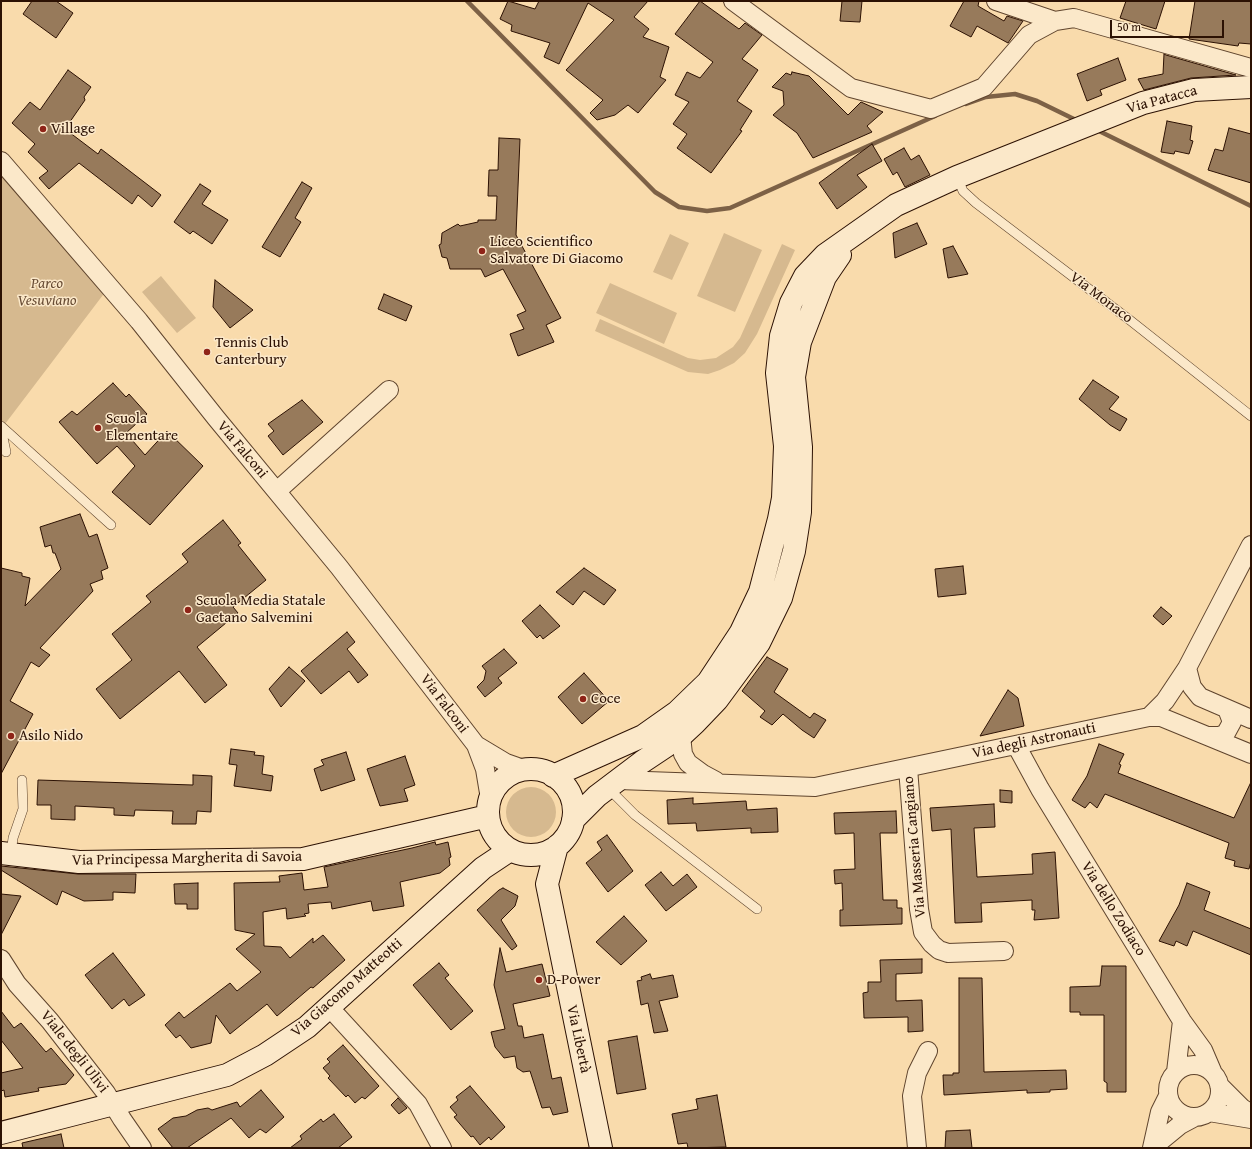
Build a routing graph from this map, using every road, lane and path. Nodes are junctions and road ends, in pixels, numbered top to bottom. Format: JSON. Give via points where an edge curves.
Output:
{"nodes":[{"id":1,"x":733,"y":1,"type":"edge"},
{"id":2,"x":996,"y":1,"type":"edge"},
{"id":3,"x":1055,"y":21,"type":"junction"},
{"id":4,"x":1251,"y":68,"type":"edge"},
{"id":5,"x":1251,"y":87,"type":"edge"},
{"id":6,"x":1,"y":161,"type":"edge"},
{"id":7,"x":957,"y":177,"type":"junction"},
{"id":8,"x":865,"y":225,"type":"junction"},
{"id":9,"x":389,"y":390,"type":"dead end"},
{"id":10,"x":1251,"y":416,"type":"edge"},
{"id":11,"x":1,"y":427,"type":"edge"},
{"id":12,"x":6,"y":452,"type":"dead end"},
{"id":13,"x":277,"y":491,"type":"junction"},
{"id":14,"x":111,"y":525,"type":"dead end"},
{"id":15,"x":1251,"y":546,"type":"edge"},
{"id":16,"x":1187,"y":668,"type":"junction"},
{"id":17,"x":1227,"y":709,"type":"junction"},
{"id":18,"x":1149,"y":717,"type":"junction"},
{"id":19,"x":1251,"y":719,"type":"edge"},
{"id":20,"x":681,"y":736,"type":"junction"},
{"id":21,"x":1208,"y":736,"type":"junction"},
{"id":22,"x":1016,"y":745,"type":"junction"},
{"id":23,"x":476,"y":746,"type":"junction"},
{"id":24,"x":1251,"y":754,"type":"edge"},
{"id":25,"x":908,"y":768,"type":"junction"},
{"id":26,"x":526,"y":770,"type":"junction"},
{"id":27,"x":553,"y":776,"type":"junction"},
{"id":28,"x":22,"y":780,"type":"dead end"},
{"id":29,"x":721,"y":783,"type":"junction"},
{"id":30,"x":613,"y":784,"type":"junction"},
{"id":31,"x":489,"y":808,"type":"junction"},
{"id":32,"x":573,"y":820,"type":"junction"},
{"id":33,"x":557,"y":846,"type":"junction"},
{"id":34,"x":514,"y":852,"type":"junction"},
{"id":35,"x":6,"y":854,"type":"edge"},
{"id":36,"x":547,"y":884,"type":"junction"},
{"id":37,"x":756,"y":909,"type":"dead end"},
{"id":38,"x":1004,"y":951,"type":"dead end"},
{"id":39,"x":1,"y":959,"type":"edge"},
{"id":40,"x":329,"y":1007,"type":"junction"},
{"id":41,"x":1182,"y":1021,"type":"junction"},
{"id":42,"x":928,"y":1051,"type":"dead end"},
{"id":43,"x":1176,"y":1072,"type":"junction"},
{"id":44,"x":1215,"y":1078,"type":"junction"},
{"id":45,"x":1168,"y":1096,"type":"junction"},
{"id":46,"x":113,"y":1104,"type":"junction"},
{"id":47,"x":1251,"y":1114,"type":"edge"},
{"id":48,"x":1202,"y":1115,"type":"junction"},
{"id":49,"x":1251,"y":1119,"type":"edge"},
{"id":50,"x":1,"y":1133,"type":"edge"},
{"id":51,"x":142,"y":1148,"type":"edge"},
{"id":52,"x":442,"y":1148,"type":"edge"},
{"id":53,"x":600,"y":1148,"type":"edge"},
{"id":54,"x":917,"y":1148,"type":"edge"},
{"id":55,"x":1152,"y":1148,"type":"edge"}],
"edges":[{"from":1,"to":3,"type":"street","via":[[851,88],[931,109],[984,87],[1029,36]]},
{"from":2,"to":3,"type":"street"},
{"from":3,"to":4,"type":"street","via":[[1074,18]]},
{"from":5,"to":7,"type":"main road","name":"Via Patacca","via":[[1194,90],[1143,103]]},
{"from":6,"to":13,"type":"street","name":"Via Falconi","via":[[139,321]]},
{"from":7,"to":8,"type":"main road","via":[[896,205]]},
{"from":7,"to":10,"type":"lane","name":"Via Monaco","via":[[963,191],[976,203]]},
{"from":8,"to":20,"type":"main road","via":[[844,249],[825,277],[800,342],[794,377],[801,447],[800,512],[794,551],[781,598],[759,643],[738,673],[717,700]]},
{"from":8,"to":27,"type":"main road","via":[[825,255],[805,276],[791,303],[781,336],[777,373],[785,446],[783,498],[760,592],[741,632],[708,682],[677,712],[643,736]]},
{"from":9,"to":13,"type":"street"},
{"from":11,"to":12,"type":"lane"},
{"from":11,"to":14,"type":"lane","via":[[55,479]]},
{"from":13,"to":23,"type":"street","name":"Via Falconi","via":[[339,567]]},
{"from":15,"to":16,"type":"street"},
{"from":16,"to":17,"type":"street","via":[[1192,686],[1200,697]]},
{"from":16,"to":18,"type":"street","via":[[1165,701]]},
{"from":17,"to":19,"type":"street"},
{"from":17,"to":21,"type":"street","via":[[1232,722],[1226,733]]},
{"from":18,"to":21,"type":"street","via":[[1161,717]]},
{"from":18,"to":22,"type":"street","name":"Via degli Astronauti"},
{"from":20,"to":29,"type":"street","name":"Via degli Astronauti","via":[[683,754],[688,763]]},
{"from":20,"to":30,"type":"main road"},
{"from":21,"to":24,"type":"street"},
{"from":22,"to":25,"type":"street","name":"Via degli Astronauti"},
{"from":22,"to":41,"type":"street","name":"Via dello Zodiaco","via":[[1040,789]]},
{"from":23,"to":26,"type":"street","name":"Via Falconi","via":[[506,763]]},
{"from":23,"to":31,"type":"street","name":"Via Falconi","via":[[485,769]]},
{"from":25,"to":29,"type":"street","name":"Via degli Astronauti","via":[[815,786]]},
{"from":25,"to":38,"type":"street","name":"Via Masseria Cangiano","via":[[923,932],[939,950],[948,953]]},
{"from":26,"to":27,"type":"main road","via":[[540,771]]},
{"from":26,"to":31,"type":"main road","via":[[503,779],[494,789]]},
{"from":27,"to":32,"type":"main road","via":[[563,784],[571,796]]},
{"from":28,"to":35,"type":"lane","via":[[23,809]]},
{"from":29,"to":30,"type":"street","name":"Via degli Astronauti"},
{"from":30,"to":32,"type":"main road"},
{"from":30,"to":37,"type":"lane","via":[[635,815]]},
{"from":31,"to":34,"type":"main road","via":[[492,830],[498,841]]},
{"from":31,"to":35,"type":"main road","name":"Via Principessa Margherita di Savoia","via":[[303,859],[79,862]]},
{"from":32,"to":33,"type":"main road","via":[[570,830]]},
{"from":33,"to":34,"type":"main road","via":[[547,852],[536,854]]},
{"from":33,"to":36,"type":"main road","name":"Via Libertà"},
{"from":34,"to":36,"type":"main road"},
{"from":34,"to":40,"type":"main road","name":"Via Giacomo Matteotti","via":[[482,868]]},
{"from":36,"to":53,"type":"main road","name":"Via Libertà"},
{"from":39,"to":46,"type":"street","name":"Viale degli Ulivi","via":[[17,984],[50,1021]]},
{"from":40,"to":46,"type":"main road","name":"Via Giacomo Matteotti","via":[[307,1026],[265,1054],[227,1075]]},
{"from":40,"to":52,"type":"street","via":[[418,1104]]},
{"from":41,"to":43,"type":"street"},
{"from":41,"to":44,"type":"street","name":"Via dello Zodiaco","via":[[1203,1050]]},
{"from":42,"to":54,"type":"street","via":[[917,1073],[912,1096]]},
{"from":43,"to":44,"type":"street","via":[[1182,1067],[1198,1065]]},
{"from":43,"to":45,"type":"street","via":[[1171,1078]]},
{"from":44,"to":47,"type":"street","name":"Via dello Zodiaco","via":[[1242,1108]]},
{"from":44,"to":48,"type":"street","via":[[1218,1100]]},
{"from":45,"to":48,"type":"street","via":[[1181,1114]]},
{"from":45,"to":55,"type":"street","via":[[1160,1112]]},
{"from":46,"to":50,"type":"main road","name":"Via Giacomo Matteotti"},
{"from":46,"to":51,"type":"street","name":"Viale degli Ulivi"},
{"from":48,"to":49,"type":"street"},
{"from":48,"to":55,"type":"street","via":[[1180,1124]]}]}
